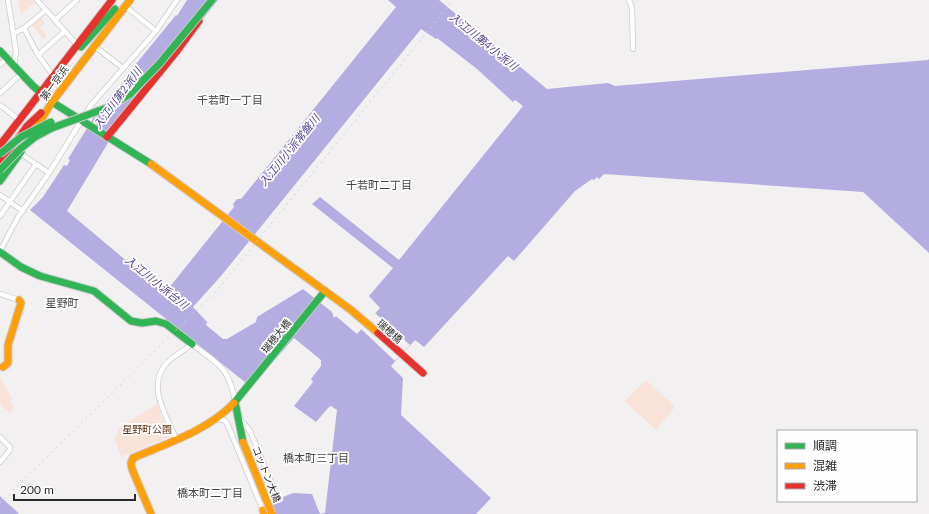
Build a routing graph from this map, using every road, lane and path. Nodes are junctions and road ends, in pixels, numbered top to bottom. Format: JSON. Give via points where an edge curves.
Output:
{"nodes":[{"id":1,"x":8,"y":0,"type":"edge"},
{"id":2,"x":38,"y":0,"type":"edge"},
{"id":3,"x":77,"y":0,"type":"edge"},
{"id":4,"x":112,"y":0,"type":"edge"},
{"id":5,"x":177,"y":0,"type":"edge"},
{"id":6,"x":629,"y":0,"type":"edge"},
{"id":7,"x":126,"y":2,"type":"edge"},
{"id":8,"x":209,"y":2,"type":"edge"},
{"id":9,"x":46,"y":10,"type":"junction"},
{"id":10,"x":55,"y":20,"type":"junction"},
{"id":11,"x":24,"y":28,"type":"junction"},
{"id":12,"x":156,"y":31,"type":"junction"},
{"id":13,"x":64,"y":32,"type":"junction"},
{"id":14,"x":13,"y":34,"type":"junction"},
{"id":15,"x":77,"y":45,"type":"junction"},
{"id":16,"x":94,"y":46,"type":"junction"},
{"id":17,"x":633,"y":48,"type":"dead end"},
{"id":18,"x":0,"y":51,"type":"edge"},
{"id":19,"x":38,"y":55,"type":"junction"},
{"id":20,"x":7,"y":58,"type":"junction"},
{"id":21,"x":0,"y":65,"type":"edge"},
{"id":22,"x":14,"y":66,"type":"junction"},
{"id":23,"x":123,"y":68,"type":"junction"},
{"id":24,"x":58,"y":69,"type":"junction"},
{"id":25,"x":21,"y":74,"type":"junction"},
{"id":26,"x":53,"y":75,"type":"junction"},
{"id":27,"x":40,"y":92,"type":"junction"},
{"id":28,"x":0,"y":93,"type":"edge"},
{"id":29,"x":52,"y":102,"type":"junction"},
{"id":30,"x":0,"y":105,"type":"edge"},
{"id":31,"x":20,"y":120,"type":"junction"},
{"id":32,"x":81,"y":120,"type":"junction"},
{"id":33,"x":107,"y":137,"type":"junction"},
{"id":34,"x":0,"y":145,"type":"edge"},
{"id":35,"x":20,"y":153,"type":"junction"},
{"id":36,"x":0,"y":154,"type":"edge"},
{"id":37,"x":0,"y":164,"type":"edge"},
{"id":38,"x":36,"y":164,"type":"junction"},
{"id":39,"x":0,"y":170,"type":"edge"},
{"id":40,"x":49,"y":173,"type":"junction"},
{"id":41,"x":0,"y":181,"type":"edge"},
{"id":42,"x":0,"y":195,"type":"edge"},
{"id":43,"x":10,"y":202,"type":"junction"},
{"id":44,"x":23,"y":211,"type":"junction"},
{"id":45,"x":0,"y":216,"type":"edge"},
{"id":46,"x":0,"y":251,"type":"edge"},
{"id":47,"x":325,"y":291,"type":"junction"},
{"id":48,"x":0,"y":294,"type":"edge"},
{"id":49,"x":19,"y":300,"type":"joint"},
{"id":50,"x":192,"y":344,"type":"junction"},
{"id":51,"x":2,"y":368,"type":"edge"},
{"id":52,"x":423,"y":373,"type":"dead end"},
{"id":53,"x":235,"y":402,"type":"junction"},
{"id":54,"x":237,"y":416,"type":"junction"},
{"id":55,"x":217,"y":419,"type":"junction"},
{"id":56,"x":0,"y":437,"type":"edge"},
{"id":57,"x":176,"y":439,"type":"junction"},
{"id":58,"x":0,"y":462,"type":"edge"},
{"id":59,"x":258,"y":498,"type":"junction"},
{"id":60,"x":264,"y":502,"type":"junction"},
{"id":61,"x":263,"y":512,"type":"edge"},
{"id":62,"x":150,"y":514,"type":"edge"},
{"id":63,"x":272,"y":514,"type":"edge"}],
"edges":[{"from":1,"to":14,"type":"street"},
{"from":2,"to":9,"type":"street"},
{"from":3,"to":10,"type":"street"},
{"from":4,"to":15,"type":"main road","name":"第一京浜"},
{"from":5,"to":12,"type":"street"},
{"from":6,"to":17,"type":"street","via":[[632,8]]},
{"from":7,"to":12,"type":"street"},
{"from":7,"to":16,"type":"main road","name":"第一京浜"},
{"from":7,"to":24,"type":"main road"},
{"from":8,"to":33,"type":"main road","bridge":true,"via":[[189,36]]},
{"from":8,"to":36,"type":"main road","bridge":true,"via":[[128,88],[98,106],[29,132]]},
{"from":8,"to":39,"type":"main road","bridge":true,"via":[[156,68],[130,94],[109,107],[35,137]]},
{"from":9,"to":10,"type":"street"},
{"from":9,"to":11,"type":"street"},
{"from":10,"to":13,"type":"street"},
{"from":11,"to":14,"type":"street"},
{"from":11,"to":19,"type":"street"},
{"from":12,"to":23,"type":"street"},
{"from":13,"to":15,"type":"street"},
{"from":13,"to":19,"type":"street"},
{"from":14,"to":22,"type":"street","via":[[16,51]]},
{"from":15,"to":24,"type":"main road","name":"第一京浜"},
{"from":16,"to":23,"type":"street"},
{"from":16,"to":29,"type":"main road","name":"第一京浜"},
{"from":18,"to":20,"type":"main road","name":"瑞穂橋"},
{"from":19,"to":26,"type":"street"},
{"from":20,"to":21,"type":"street"},
{"from":20,"to":22,"type":"main road","name":"瑞穂橋"},
{"from":22,"to":25,"type":"main road","name":"瑞穂橋"},
{"from":23,"to":32,"type":"street"},
{"from":24,"to":26,"type":"main road","name":"第一京浜"},
{"from":25,"to":27,"type":"main road","name":"瑞穂橋"},
{"from":25,"to":28,"type":"street"},
{"from":26,"to":27,"type":"main road","name":"第一京浜"},
{"from":27,"to":29,"type":"main road","name":"瑞穂橋"},
{"from":27,"to":31,"type":"main road","name":"第一京浜"},
{"from":29,"to":32,"type":"main road","name":"瑞穂橋"},
{"from":29,"to":35,"type":"main road","name":"第一京浜"},
{"from":29,"to":37,"type":"main road","via":[[28,126]]},
{"from":30,"to":31,"type":"street"},
{"from":31,"to":34,"type":"main road","name":"第一京浜"},
{"from":32,"to":33,"type":"main road","name":"瑞穂橋"},
{"from":32,"to":40,"type":"street"},
{"from":33,"to":47,"type":"main road","name":"瑞穂橋","via":[[160,170]]},
{"from":35,"to":38,"type":"street"},
{"from":35,"to":41,"type":"main road","name":"第一京浜"},
{"from":38,"to":40,"type":"street"},
{"from":38,"to":43,"type":"street"},
{"from":40,"to":44,"type":"street"},
{"from":42,"to":43,"type":"street"},
{"from":43,"to":44,"type":"street"},
{"from":43,"to":45,"type":"street"},
{"from":44,"to":46,"type":"street"},
{"from":46,"to":50,"type":"main road","via":[[21,267],[40,276],[87,288],[99,294],[127,318],[139,323],[156,321],[166,324]]},
{"from":47,"to":52,"type":"main road","name":"瑞穂橋","via":[[351,310]]},
{"from":47,"to":53,"type":"main road","name":"瑞穂大橋"},
{"from":48,"to":49,"type":"street"},
{"from":49,"to":51,"type":"main road","via":[[21,303],[8,345],[8,363]]},
{"from":50,"to":53,"type":"street","via":[[226,372]]},
{"from":50,"to":57,"type":"street","via":[[166,364],[157,382],[158,396]]},
{"from":53,"to":54,"type":"main road","name":"コットン大橋"},
{"from":53,"to":55,"type":"main road"},
{"from":54,"to":60,"type":"street","via":[[250,431],[274,489],[272,497]]},
{"from":54,"to":63,"type":"main road","name":"コットン大橋","bridge":true,"via":[[243,442]]},
{"from":55,"to":57,"type":"main road"},
{"from":55,"to":59,"type":"street","via":[[227,423]]},
{"from":56,"to":58,"type":"street","via":[[10,450]]},
{"from":57,"to":62,"type":"main road","via":[[138,454],[131,460],[132,469]]},
{"from":59,"to":60,"type":"street"},
{"from":59,"to":61,"type":"street"},
{"from":60,"to":61,"type":"street"}]}
